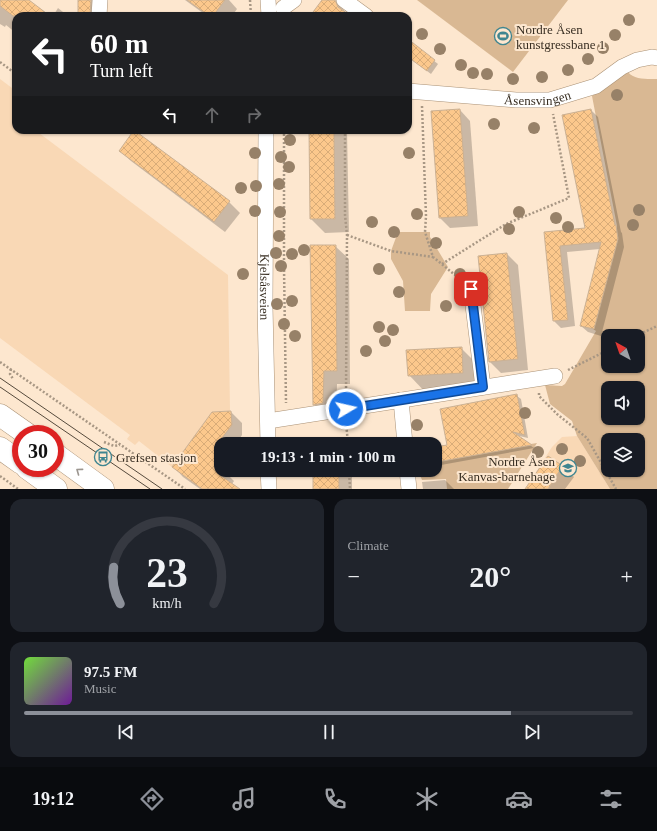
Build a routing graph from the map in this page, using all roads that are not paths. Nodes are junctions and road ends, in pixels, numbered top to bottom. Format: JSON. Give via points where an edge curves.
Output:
{"nodes":[{"id":1,"x":100,"y":0,"type":"edge"},
{"id":2,"x":268,"y":0,"type":"edge"},
{"id":3,"x":344,"y":0,"type":"edge"},
{"id":4,"x":99,"y":12,"type":"edge"},
{"id":5,"x":269,"y":12,"type":"edge"},
{"id":6,"x":360,"y":12,"type":"edge"},
{"id":7,"x":657,"y":58,"type":"edge"},
{"id":8,"x":415,"y":91,"type":"edge"},
{"id":9,"x":266,"y":134,"type":"edge"},
{"id":10,"x":471,"y":289,"type":"road end"},
{"id":11,"x":555,"y":376,"type":"road end"},
{"id":12,"x":483,"y":387,"type":"junction"},
{"id":13,"x":401,"y":400,"type":"junction"},
{"id":14,"x":0,"y":415,"type":"edge"},
{"id":15,"x":268,"y":421,"type":"junction"},
{"id":16,"x":14,"y":425,"type":"edge"},
{"id":17,"x":268,"y":437,"type":"edge"},
{"id":18,"x":404,"y":437,"type":"edge"},
{"id":19,"x":0,"y":448,"type":"edge"},
{"id":20,"x":12,"y":457,"type":"edge"},
{"id":21,"x":64,"y":461,"type":"edge"},
{"id":22,"x":39,"y":477,"type":"edge"},
{"id":23,"x":268,"y":477,"type":"edge"},
{"id":24,"x":408,"y":477,"type":"edge"},
{"id":25,"x":56,"y":489,"type":"edge"},
{"id":26,"x":103,"y":489,"type":"edge"},
{"id":27,"x":268,"y":489,"type":"edge"},
{"id":28,"x":409,"y":489,"type":"edge"}],
"edges":[{"from":1,"to":4,"type":"street"},
{"from":2,"to":5,"type":"street"},
{"from":3,"to":6,"type":"street"},
{"from":7,"to":8,"type":"street","name":"Åsensvingen","via":[[637,60],[596,86],[550,100],[516,100]]},
{"from":9,"to":15,"type":"street","name":"Kjelsåsveien","via":[[265,294]]},
{"from":10,"to":12,"type":"street"},
{"from":11,"to":12,"type":"street"},
{"from":12,"to":13,"type":"street"},
{"from":13,"to":15,"type":"street"},
{"from":13,"to":18,"type":"street"},
{"from":14,"to":16,"type":"highway"},
{"from":15,"to":17,"type":"street","name":"Kjelsåsveien"},
{"from":19,"to":20,"type":"highway"},
{"from":26,"to":21,"type":"highway","one_way":true},
{"from":22,"to":25,"type":"highway"},
{"from":23,"to":27,"type":"street"},
{"from":24,"to":28,"type":"street"}]}
